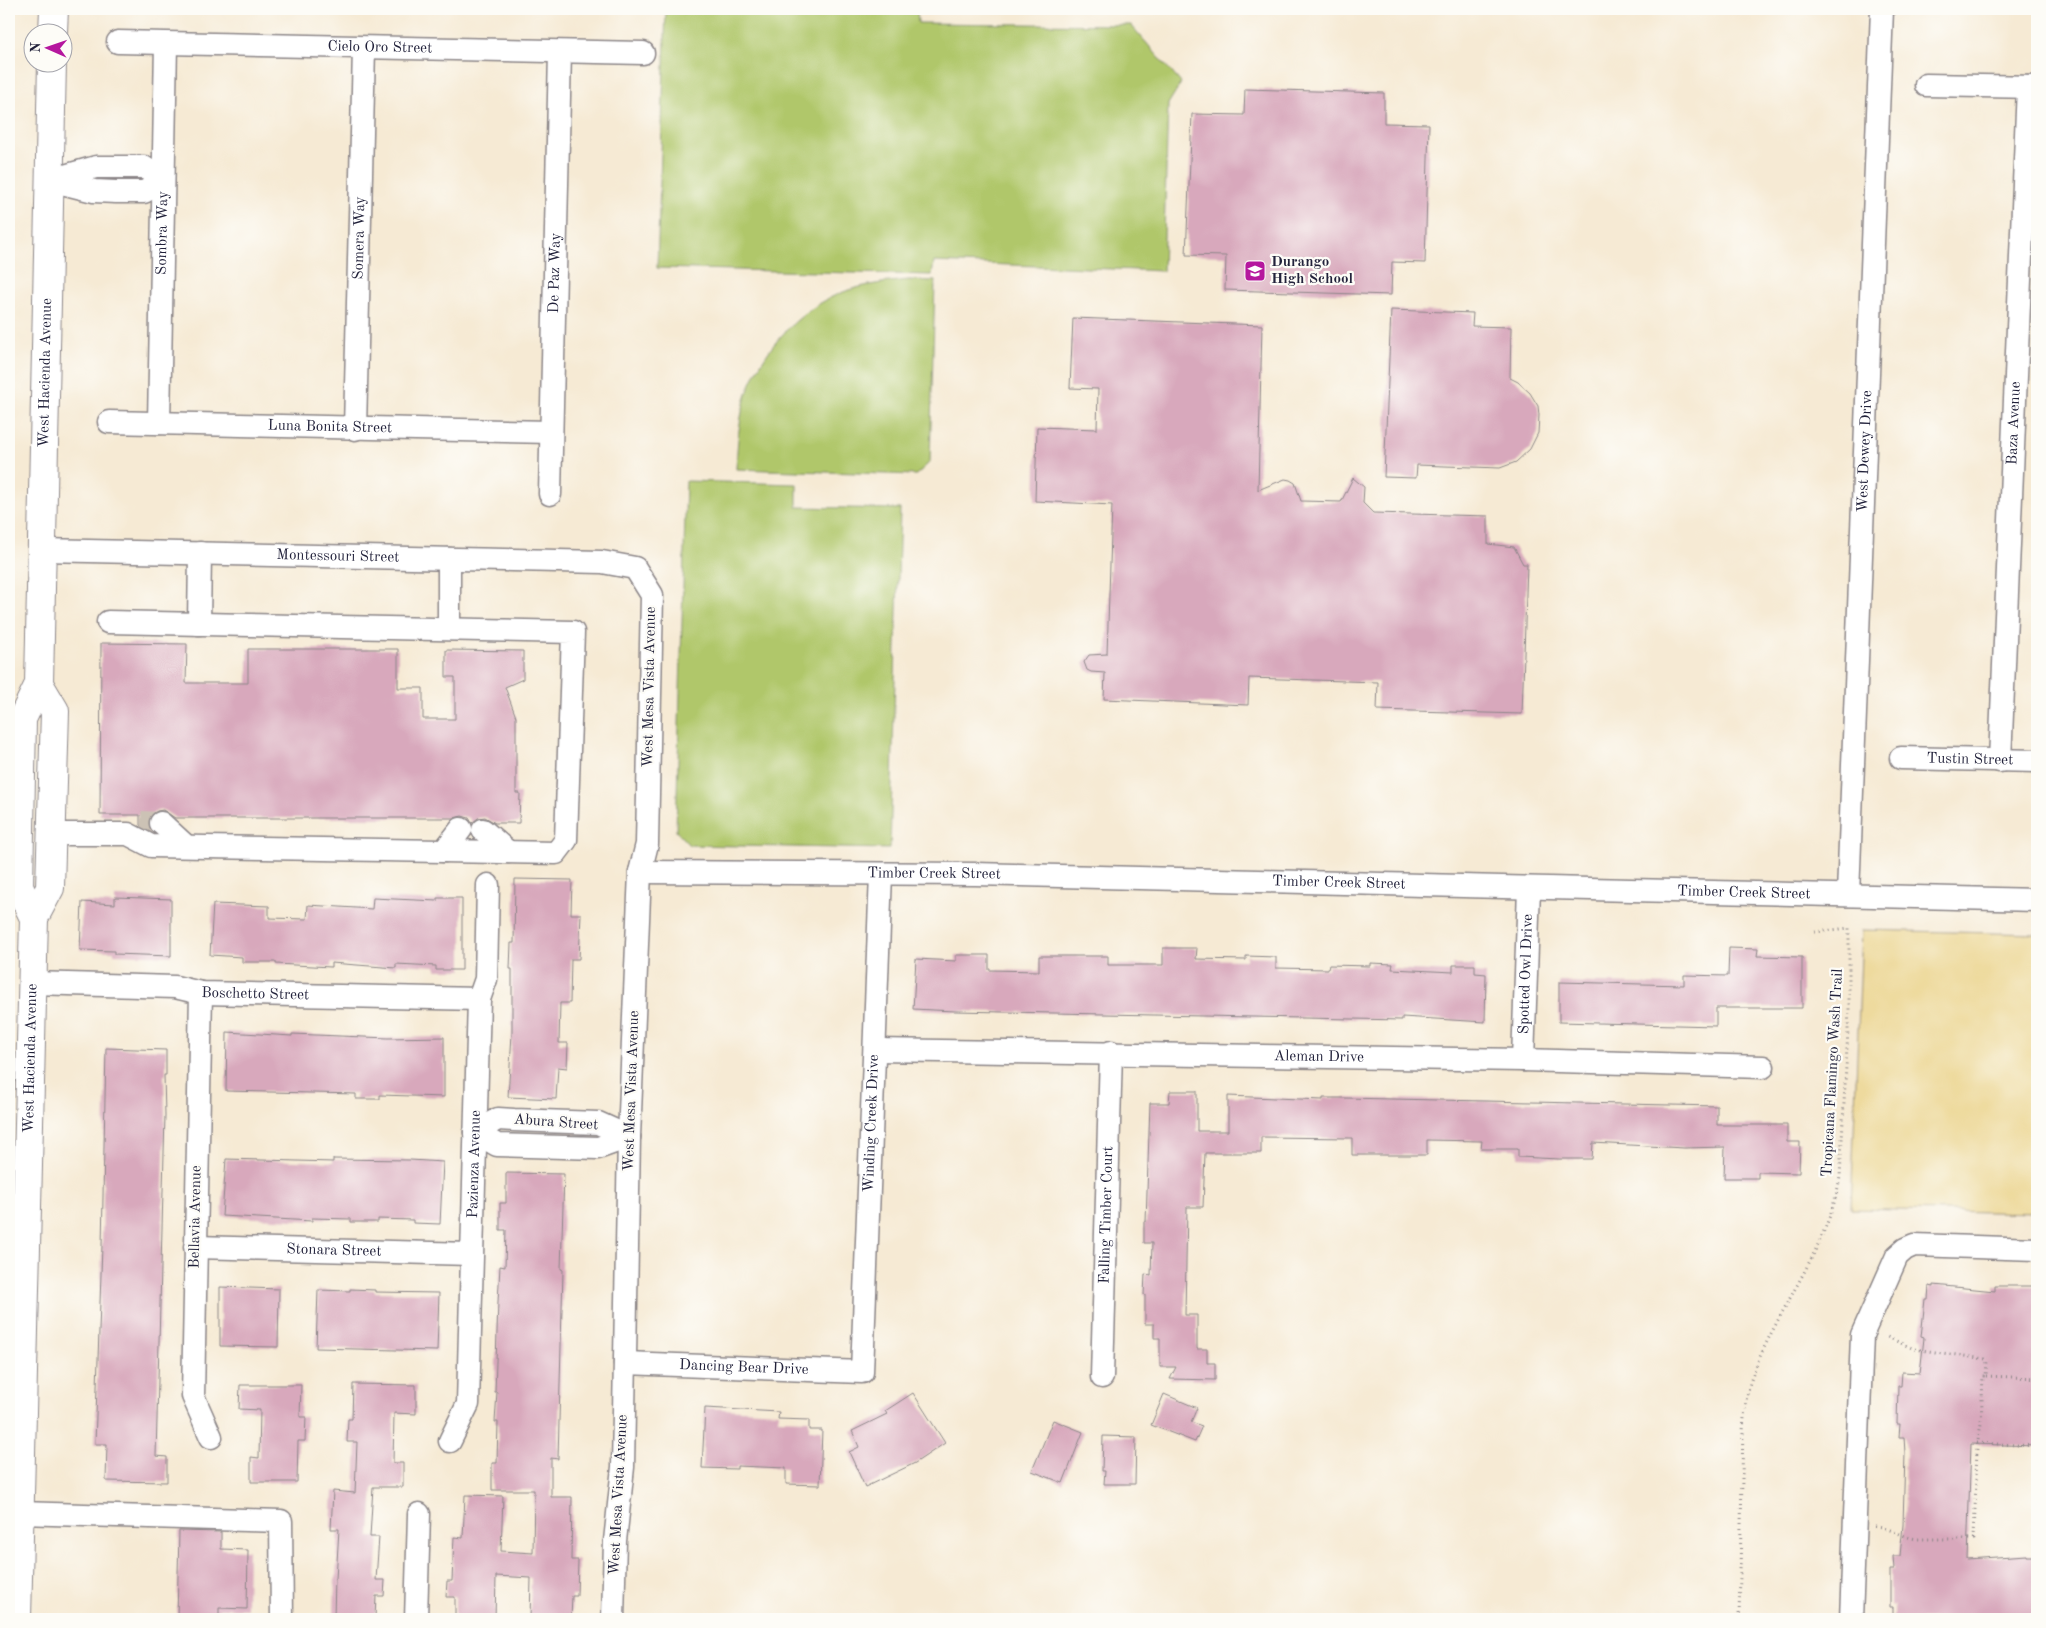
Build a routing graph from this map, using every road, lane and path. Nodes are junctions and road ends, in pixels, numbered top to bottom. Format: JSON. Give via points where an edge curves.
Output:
{"nodes":[{"id":1,"x":54,"y":9,"type":"edge"},
{"id":2,"x":1882,"y":9,"type":"edge"},
{"id":3,"x":53,"y":22,"type":"edge"},
{"id":4,"x":118,"y":42,"type":"dead end"},
{"id":5,"x":166,"y":44,"type":"junction"},
{"id":6,"x":364,"y":48,"type":"junction"},
{"id":7,"x":560,"y":52,"type":"junction"},
{"id":8,"x":642,"y":53,"type":"dead end"},
{"id":9,"x":52,"y":72,"type":"edge"},
{"id":10,"x":1926,"y":85,"type":"dead end"},
{"id":11,"x":2033,"y":87,"type":"edge"},
{"id":12,"x":117,"y":167,"type":"junction"},
{"id":13,"x":50,"y":180,"type":"junction"},
{"id":14,"x":163,"y":181,"type":"junction"},
{"id":15,"x":116,"y":192,"type":"junction"},
{"id":16,"x":109,"y":422,"type":"dead end"},
{"id":17,"x":159,"y":422,"type":"junction"},
{"id":18,"x":355,"y":429,"type":"junction"},
{"id":19,"x":551,"y":432,"type":"junction"},
{"id":20,"x":550,"y":494,"type":"dead end"},
{"id":21,"x":42,"y":550,"type":"junction"},
{"id":22,"x":200,"y":553,"type":"junction"},
{"id":23,"x":449,"y":559,"type":"junction"},
{"id":24,"x":635,"y":568,"type":"joint"},
{"id":25,"x":108,"y":622,"type":"dead end"},
{"id":26,"x":199,"y":624,"type":"junction"},
{"id":27,"x":449,"y":628,"type":"junction"},
{"id":28,"x":39,"y":684,"type":"junction"},
{"id":29,"x":22,"y":719,"type":"junction"},
{"id":30,"x":1901,"y":758,"type":"dead end"},
{"id":31,"x":2000,"y":761,"type":"junction"},
{"id":32,"x":2037,"y":762,"type":"edge"},
{"id":33,"x":143,"y":826,"type":"junction"},
{"id":34,"x":52,"y":829,"type":"junction"},
{"id":35,"x":186,"y":846,"type":"junction"},
{"id":36,"x":444,"y":851,"type":"junction"},
{"id":37,"x":508,"y":852,"type":"junction"},
{"id":38,"x":640,"y":872,"type":"junction"},
{"id":39,"x":881,"y":874,"type":"junction"},
{"id":40,"x":488,"y":885,"type":"dead end"},
{"id":41,"x":1529,"y":888,"type":"junction"},
{"id":42,"x":1848,"y":895,"type":"junction"},
{"id":43,"x":2037,"y":900,"type":"edge"},
{"id":44,"x":34,"y":918,"type":"junction"},
{"id":45,"x":1815,"y":932,"type":"dead end"},
{"id":46,"x":32,"y":983,"type":"junction"},
{"id":47,"x":201,"y":993,"type":"junction"},
{"id":48,"x":479,"y":999,"type":"junction"},
{"id":49,"x":875,"y":1050,"type":"junction"},
{"id":50,"x":1111,"y":1052,"type":"junction"},
{"id":51,"x":1523,"y":1060,"type":"junction"},
{"id":52,"x":1763,"y":1067,"type":"dead end"},
{"id":53,"x":475,"y":1132,"type":"junction"},
{"id":54,"x":629,"y":1137,"type":"junction"},
{"id":55,"x":195,"y":1248,"type":"junction"},
{"id":56,"x":2037,"y":1249,"type":"edge"},
{"id":57,"x":471,"y":1254,"type":"junction"},
{"id":58,"x":1865,"y":1329,"type":"junction"},
{"id":59,"x":625,"y":1363,"type":"junction"},
{"id":60,"x":862,"y":1372,"type":"joint"},
{"id":61,"x":1986,"y":1376,"type":"junction"},
{"id":62,"x":1102,"y":1377,"type":"dead end"},
{"id":63,"x":2037,"y":1378,"type":"edge"},
{"id":64,"x":211,"y":1437,"type":"dead end"},
{"id":65,"x":450,"y":1441,"type":"dead end"},
{"id":66,"x":1977,"y":1443,"type":"junction"},
{"id":67,"x":2037,"y":1446,"type":"edge"},
{"id":68,"x":20,"y":1513,"type":"junction"},
{"id":69,"x":419,"y":1514,"type":"dead end"},
{"id":70,"x":1855,"y":1525,"type":"junction"},
{"id":71,"x":17,"y":1619,"type":"edge"},
{"id":72,"x":282,"y":1619,"type":"edge"},
{"id":73,"x":416,"y":1619,"type":"edge"},
{"id":74,"x":613,"y":1619,"type":"edge"},
{"id":75,"x":1739,"y":1619,"type":"edge"},
{"id":76,"x":1851,"y":1619,"type":"edge"}],
"edges":[{"from":1,"to":3,"type":"main road"},
{"from":2,"to":42,"type":"street","name":"West Dewey Drive"},
{"from":4,"to":5,"type":"street","name":"Cielo Oro Street"},
{"from":5,"to":6,"type":"street","name":"Cielo Oro Street"},
{"from":5,"to":14,"type":"street","name":"Sombra Way"},
{"from":6,"to":7,"type":"street","name":"Cielo Oro Street"},
{"from":6,"to":18,"type":"street","name":"Somera Way"},
{"from":7,"to":8,"type":"street","name":"Cielo Oro Street"},
{"from":7,"to":19,"type":"street","name":"De Paz Way"},
{"from":9,"to":13,"type":"main road","name":"West Hacienda Avenue"},
{"from":10,"to":11,"type":"street"},
{"from":11,"to":31,"type":"street","name":"Baza Avenue"},
{"from":12,"to":13,"type":"street","via":[[96,167]]},
{"from":12,"to":14,"type":"street","via":[[144,167]]},
{"from":12,"to":15,"type":"street"},
{"from":13,"to":15,"type":"street","via":[[94,191]]},
{"from":13,"to":21,"type":"main road","name":"West Hacienda Avenue"},
{"from":14,"to":15,"type":"street","via":[[144,192]]},
{"from":14,"to":17,"type":"street","name":"Sombra Way"},
{"from":16,"to":17,"type":"street","name":"Luna Bonita Street"},
{"from":17,"to":18,"type":"street","name":"Luna Bonita Street"},
{"from":18,"to":19,"type":"street","name":"Luna Bonita Street"},
{"from":19,"to":20,"type":"street","name":"De Paz Way"},
{"from":21,"to":22,"type":"street","name":"Montessouri Street"},
{"from":21,"to":28,"type":"main road","name":"West Hacienda Avenue"},
{"from":22,"to":23,"type":"street","name":"Montessouri Street"},
{"from":22,"to":26,"type":"street"},
{"from":23,"to":24,"type":"street","name":"Montessouri Street","via":[[602,562]]},
{"from":23,"to":27,"type":"street"},
{"from":24,"to":38,"type":"street","name":"West Mesa Vista Avenue","via":[[652,595],[647,844]]},
{"from":25,"to":26,"type":"street"},
{"from":26,"to":27,"type":"street"},
{"from":27,"to":37,"type":"street","via":[[573,632],[566,840],[556,853]]},
{"from":28,"to":29,"type":"main road","name":"West Hacienda Avenue"},
{"from":28,"to":34,"type":"main road","name":"West Hacienda Avenue","via":[[55,711]]},
{"from":29,"to":34,"type":"main road","via":[[37,772],[36,808],[39,817]]},
{"from":29,"to":44,"type":"main road","name":"West Hacienda Avenue","via":[[19,887]]},
{"from":30,"to":31,"type":"street","name":"Tustin Street"},
{"from":31,"to":32,"type":"street","name":"Tustin Street"},
{"from":33,"to":34,"type":"street"},
{"from":33,"to":35,"type":"street"},
{"from":33,"to":35,"type":"street","via":[[151,846]]},
{"from":34,"to":44,"type":"main road","name":"West Hacienda Avenue","via":[[50,888]]},
{"from":35,"to":36,"type":"street"},
{"from":36,"to":37,"type":"street"},
{"from":36,"to":37,"type":"street","via":[[472,829]]},
{"from":38,"to":39,"type":"street","name":"Timber Creek Street"},
{"from":38,"to":54,"type":"street","name":"West Mesa Vista Avenue"},
{"from":39,"to":41,"type":"street","name":"Timber Creek Street"},
{"from":39,"to":49,"type":"street","name":"Winding Creek Drive"},
{"from":40,"to":48,"type":"street","name":"Pazienza Avenue","via":[[486,979]]},
{"from":41,"to":42,"type":"street","name":"Timber Creek Street"},
{"from":41,"to":51,"type":"street","name":"Spotted Owl Drive"},
{"from":42,"to":43,"type":"street","name":"Timber Creek Street"},
{"from":44,"to":46,"type":"main road","name":"West Hacienda Avenue"},
{"from":45,"to":75,"type":"path","name":"Tropicana Flamingo Wash Trail","via":[[1850,928],[1840,1178],[1824,1231],[1748,1389],[1743,1446]]},
{"from":46,"to":47,"type":"street","name":"Boschetto Street","via":[[175,987]]},
{"from":46,"to":68,"type":"main road","name":"West Hacienda Avenue"},
{"from":47,"to":48,"type":"street","name":"Boschetto Street"},
{"from":47,"to":55,"type":"street","name":"Bellavia Avenue"},
{"from":48,"to":53,"type":"street","name":"Pazienza Avenue"},
{"from":49,"to":50,"type":"street","name":"Aleman Drive"},
{"from":49,"to":60,"type":"street","name":"Winding Creek Drive"},
{"from":50,"to":51,"type":"street","name":"Aleman Drive"},
{"from":50,"to":62,"type":"street","name":"Falling Timber Court"},
{"from":51,"to":52,"type":"street","name":"Aleman Drive"},
{"from":53,"to":54,"type":"street","name":"Abura Street","via":[[497,1145],[598,1148]]},
{"from":53,"to":57,"type":"street","name":"Pazienza Avenue"},
{"from":54,"to":59,"type":"street","name":"West Mesa Vista Avenue"},
{"from":55,"to":57,"type":"street","name":"Stonara Street"},
{"from":55,"to":64,"type":"street","name":"Bellavia Avenue","via":[[193,1396]]},
{"from":56,"to":58,"type":"street","via":[[1914,1245],[1905,1249],[1897,1256]]},
{"from":57,"to":65,"type":"street","name":"Pazienza Avenue","via":[[468,1404]]},
{"from":58,"to":61,"type":"path","via":[[1914,1349],[1987,1359]]},
{"from":58,"to":70,"type":"street","via":[[1862,1335]]},
{"from":59,"to":60,"type":"street","name":"Dancing Bear Drive"},
{"from":59,"to":74,"type":"street","name":"West Mesa Vista Avenue","via":[[623,1467],[615,1541]]},
{"from":61,"to":63,"type":"path"},
{"from":61,"to":66,"type":"path","via":[[1983,1376]]},
{"from":66,"to":67,"type":"path"},
{"from":66,"to":70,"type":"path","via":[[1974,1539],[1908,1538],[1889,1528]]},
{"from":68,"to":71,"type":"main road","name":"West Hacienda Avenue"},
{"from":68,"to":72,"type":"street","via":[[281,1520]]},
{"from":69,"to":73,"type":"street"},
{"from":70,"to":76,"type":"street"}]}
